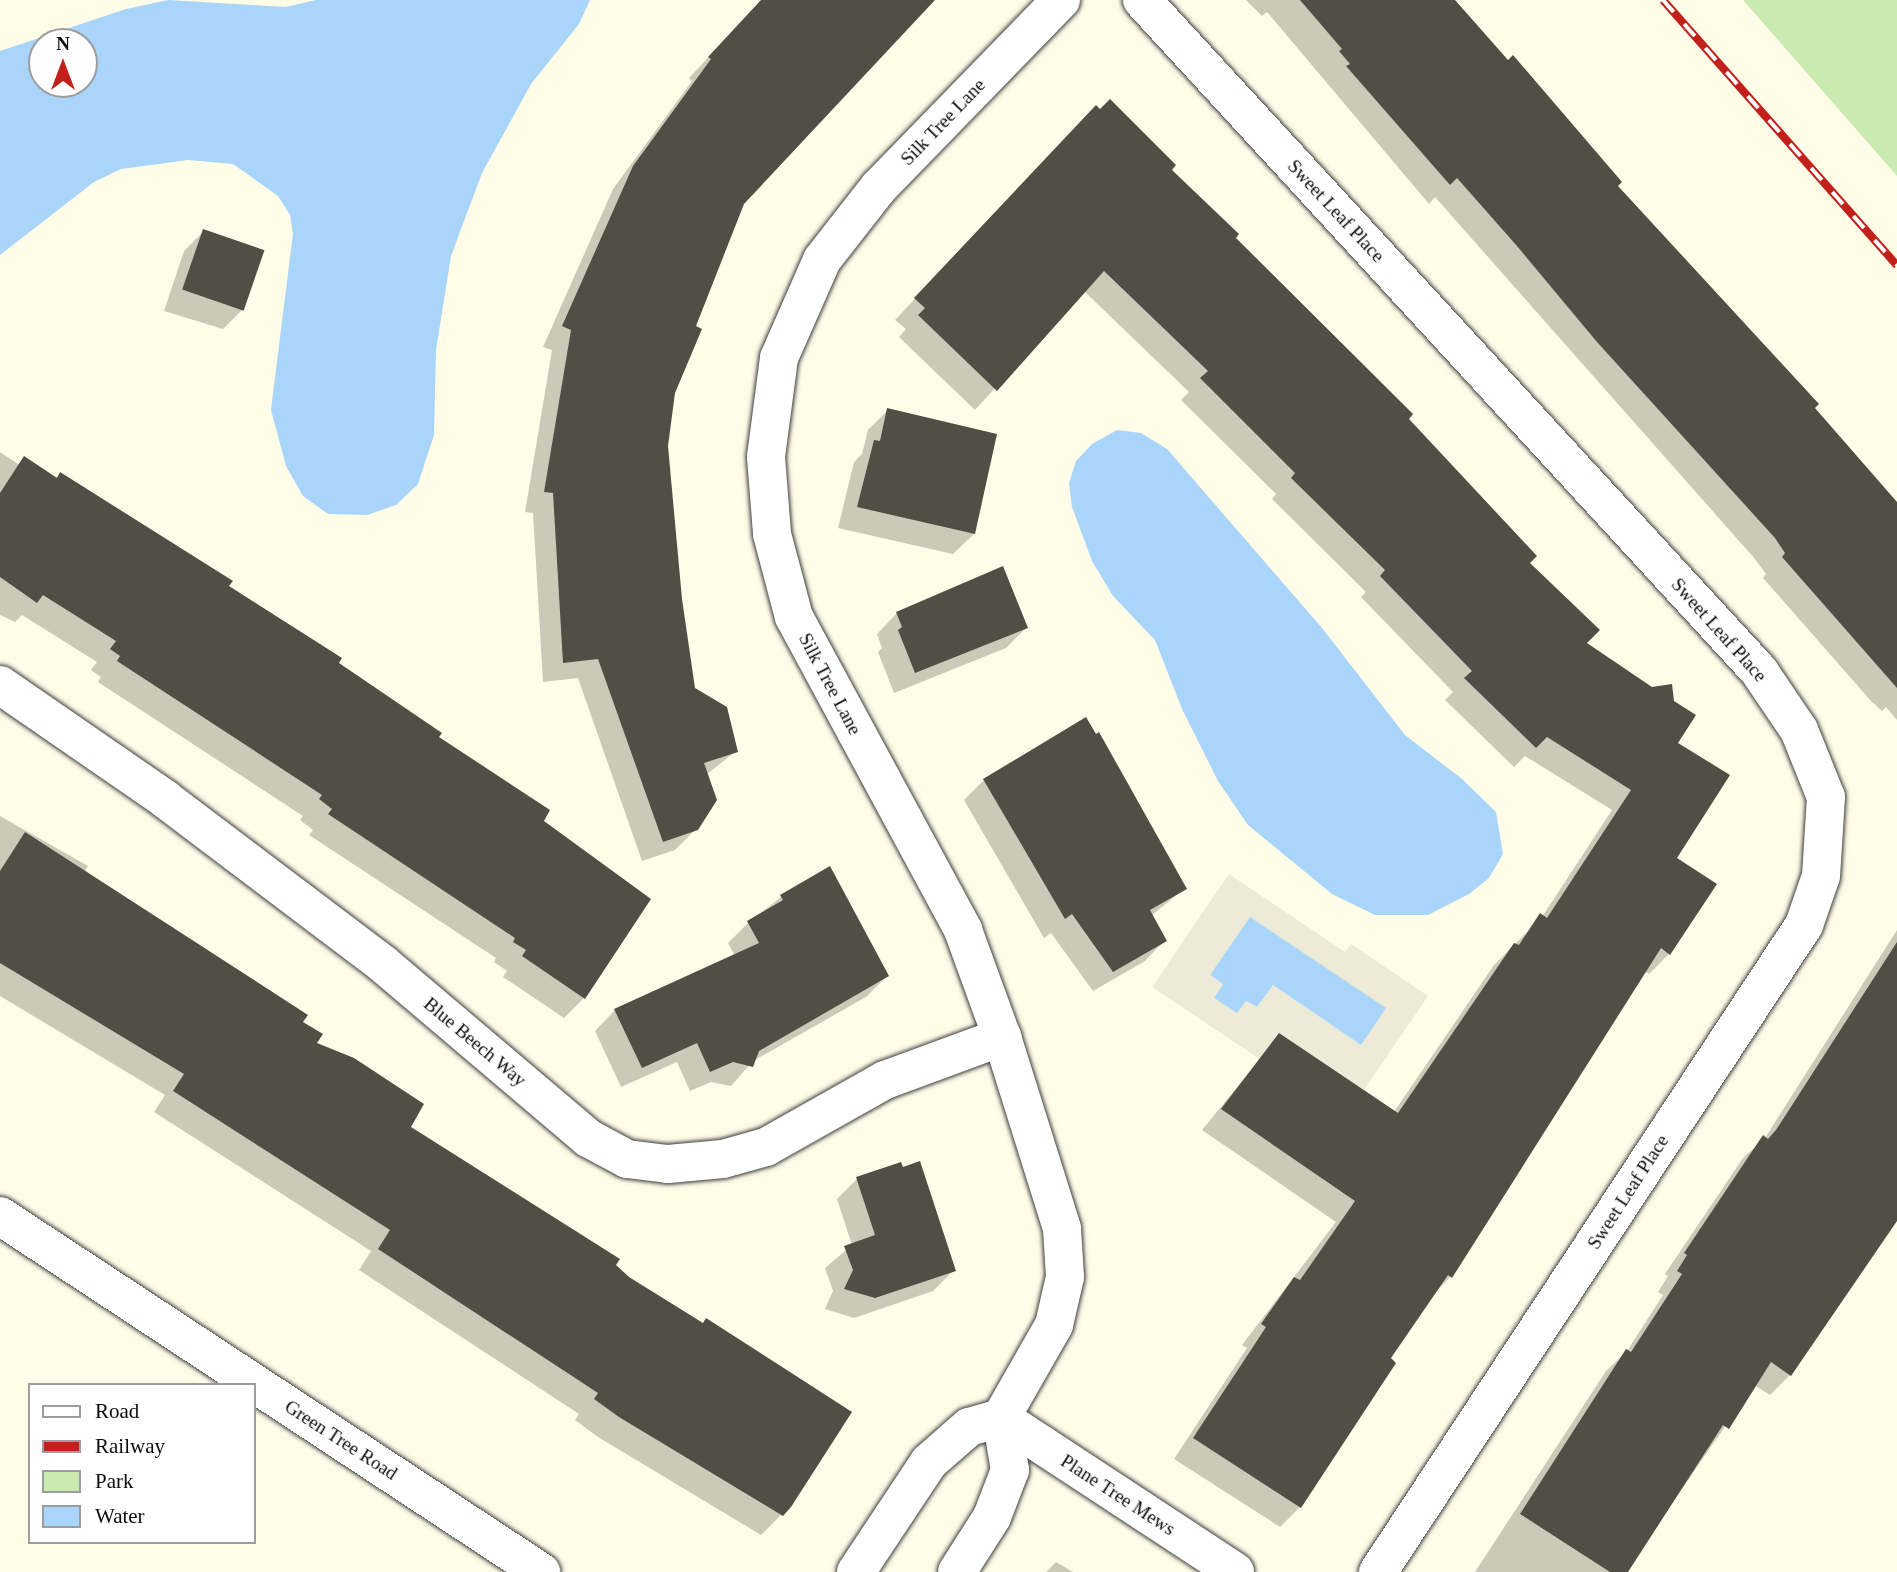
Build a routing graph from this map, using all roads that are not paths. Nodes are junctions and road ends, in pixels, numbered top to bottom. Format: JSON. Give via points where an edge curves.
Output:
{"nodes":[{"id":1,"x":1061,"y":0,"type":"edge"},
{"id":2,"x":1142,"y":0,"type":"edge"},
{"id":3,"x":0,"y":685,"type":"edge"},
{"id":4,"x":1002,"y":1037,"type":"junction"},
{"id":5,"x":0,"y":1216,"type":"edge"},
{"id":6,"x":254,"y":1383,"type":"edge"},
{"id":7,"x":256,"y":1384,"type":"edge"},
{"id":8,"x":1001,"y":1418,"type":"junction"},
{"id":9,"x":541,"y":1572,"type":"edge"},
{"id":10,"x":856,"y":1572,"type":"edge"},
{"id":11,"x":957,"y":1572,"type":"edge"},
{"id":12,"x":1235,"y":1572,"type":"edge"},
{"id":13,"x":1378,"y":1572,"type":"edge"}],
"edges":[{"from":1,"to":4,"type":"street","name":"Silk Tree Lane","via":[[879,187],[822,260],[779,358],[766,457],[772,534],[794,617],[963,930]]},
{"from":2,"to":13,"type":"street","name":"Sweet Leaf Place","via":[[1759,671],[1799,730],[1826,797],[1821,876],[1804,925]]},
{"from":3,"to":4,"type":"street","name":"Blue Beech Way","via":[[187,815],[383,964],[589,1138],[626,1159],[681,1163],[723,1159],[766,1147],[885,1080]]},
{"from":4,"to":8,"type":"street","name":"Silk Tree Lane","via":[[1062,1229],[1065,1277],[1054,1325]]},
{"from":5,"to":6,"type":"street","name":"Green Tree Road"},
{"from":7,"to":9,"type":"street","name":"Green Tree Road"},
{"from":8,"to":10,"type":"street","via":[[969,1427],[929,1462]]},
{"from":8,"to":11,"type":"street","via":[[1010,1470],[992,1517]]},
{"from":8,"to":12,"type":"street","name":"Plane Tree Mews"}]}
